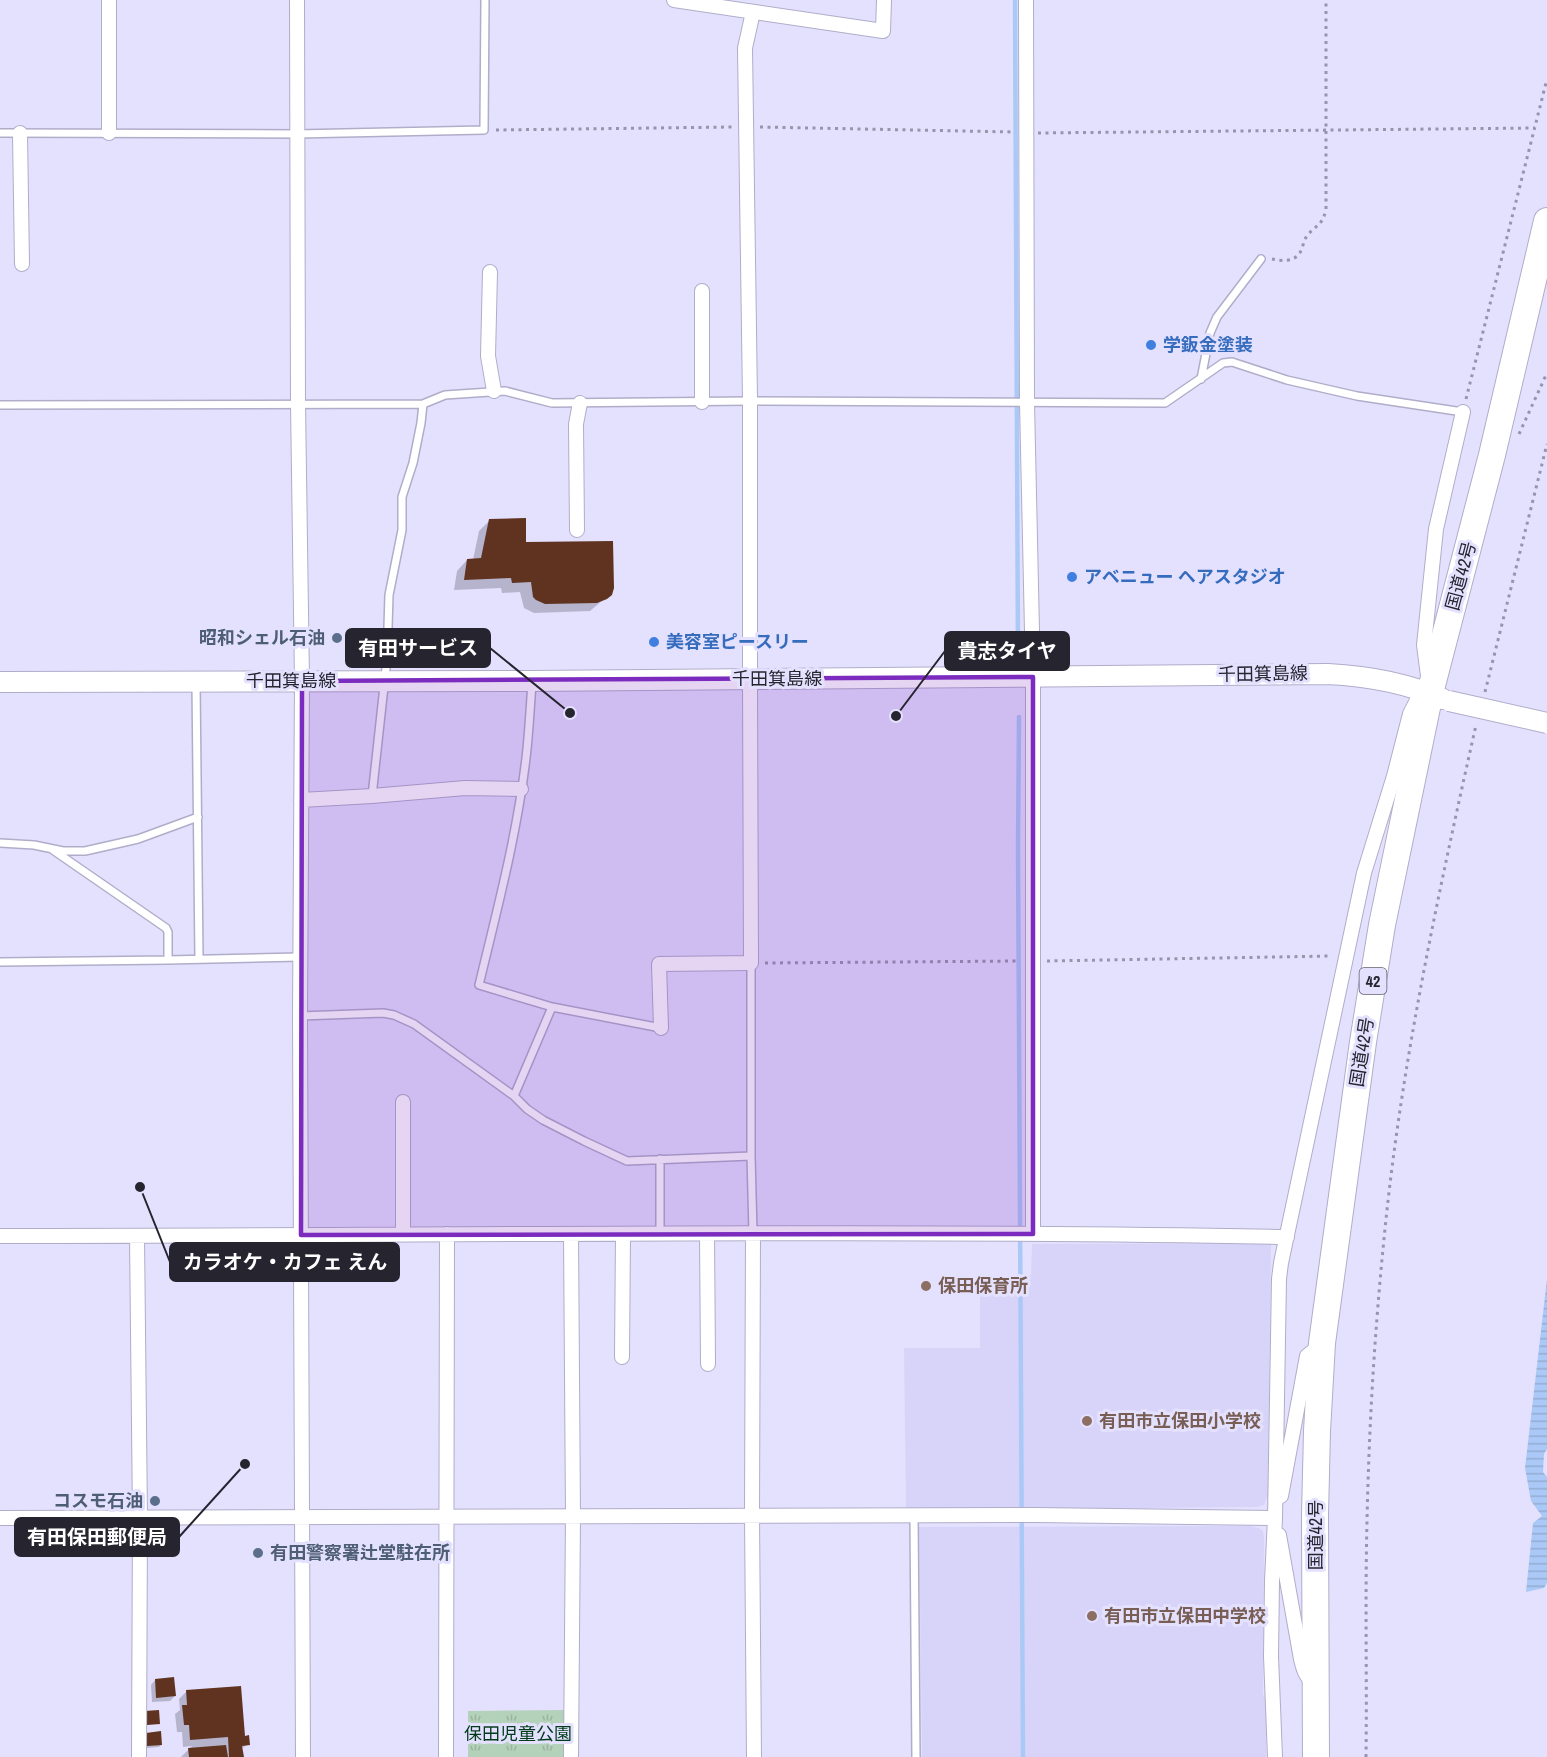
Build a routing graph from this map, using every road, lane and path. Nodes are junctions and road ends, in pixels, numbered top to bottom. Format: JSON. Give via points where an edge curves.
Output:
{"nodes":[{"id":1,"x":109,"y":0,"type":"edge"},
{"id":2,"x":297,"y":0,"type":"edge"},
{"id":3,"x":485,"y":0,"type":"edge"},
{"id":4,"x":674,"y":0,"type":"edge"},
{"id":5,"x":884,"y":0,"type":"edge"},
{"id":6,"x":1026,"y":0,"type":"edge"},
{"id":7,"x":1326,"y":0,"type":"edge"},
{"id":8,"x":753,"y":12,"type":"junction"},
{"id":9,"x":1547,"y":79,"type":"edge"},
{"id":10,"x":746,"y":127,"type":"junction"},
{"id":11,"x":1535,"y":128,"type":"junction"},
{"id":12,"x":484,"y":130,"type":"junction"},
{"id":13,"x":1327,"y":130,"type":"junction"},
{"id":14,"x":0,"y":133,"type":"edge"},
{"id":15,"x":20,"y":133,"type":"junction"},
{"id":16,"x":109,"y":133,"type":"junction"},
{"id":17,"x":1027,"y":133,"type":"junction"},
{"id":18,"x":297,"y":134,"type":"junction"},
{"id":19,"x":1547,"y":221,"type":"edge"},
{"id":20,"x":1261,"y":259,"type":"joint"},
{"id":21,"x":22,"y":264,"type":"dead end"},
{"id":22,"x":490,"y":272,"type":"dead end"},
{"id":23,"x":702,"y":291,"type":"dead end"},
{"id":24,"x":1547,"y":373,"type":"edge"},
{"id":25,"x":1201,"y":379,"type":"junction"},
{"id":26,"x":494,"y":391,"type":"junction"},
{"id":27,"x":750,"y":401,"type":"junction"},
{"id":28,"x":702,"y":402,"type":"junction"},
{"id":29,"x":1027,"y":402,"type":"junction"},
{"id":30,"x":298,"y":403,"type":"junction"},
{"id":31,"x":580,"y":403,"type":"junction"},
{"id":32,"x":423,"y":404,"type":"junction"},
{"id":33,"x":0,"y":405,"type":"edge"},
{"id":34,"x":1463,"y":412,"type":"junction"},
{"id":35,"x":1517,"y":440,"type":"dead end"},
{"id":36,"x":1547,"y":444,"type":"edge"},
{"id":37,"x":577,"y":530,"type":"dead end"},
{"id":38,"x":1033,"y":677,"type":"junction"},
{"id":39,"x":750,"y":679,"type":"junction"},
{"id":40,"x":196,"y":681,"type":"junction"},
{"id":41,"x":302,"y":681,"type":"junction"},
{"id":42,"x":384,"y":681,"type":"junction"},
{"id":43,"x":532,"y":681,"type":"junction"},
{"id":44,"x":0,"y":682,"type":"edge"},
{"id":45,"x":1434,"y":695,"type":"junction"},
{"id":46,"x":1483,"y":698,"type":"dead end"},
{"id":47,"x":1477,"y":721,"type":"dead end"},
{"id":48,"x":1547,"y":723,"type":"edge"},
{"id":49,"x":521,"y":789,"type":"junction"},
{"id":50,"x":372,"y":796,"type":"junction"},
{"id":51,"x":301,"y":800,"type":"junction"},
{"id":52,"x":198,"y":818,"type":"junction"},
{"id":53,"x":0,"y":843,"type":"edge"},
{"id":54,"x":51,"y":849,"type":"junction"},
{"id":55,"x":300,"y":957,"type":"junction"},
{"id":56,"x":199,"y":959,"type":"junction"},
{"id":57,"x":168,"y":960,"type":"junction"},
{"id":58,"x":0,"y":962,"type":"edge"},
{"id":59,"x":751,"y":963,"type":"junction"},
{"id":60,"x":552,"y":1007,"type":"junction"},
{"id":61,"x":300,"y":1016,"type":"junction"},
{"id":62,"x":661,"y":1028,"type":"joint"},
{"id":63,"x":514,"y":1096,"type":"junction"},
{"id":64,"x":403,"y":1102,"type":"dead end"},
{"id":65,"x":751,"y":1156,"type":"junction"},
{"id":66,"x":660,"y":1159,"type":"junction"},
{"id":67,"x":660,"y":1233,"type":"junction"},
{"id":68,"x":403,"y":1234,"type":"junction"},
{"id":69,"x":447,"y":1234,"type":"junction"},
{"id":70,"x":571,"y":1234,"type":"junction"},
{"id":71,"x":623,"y":1234,"type":"junction"},
{"id":72,"x":707,"y":1234,"type":"junction"},
{"id":73,"x":753,"y":1234,"type":"junction"},
{"id":74,"x":1033,"y":1234,"type":"junction"},
{"id":75,"x":301,"y":1235,"type":"junction"},
{"id":76,"x":0,"y":1236,"type":"edge"},
{"id":77,"x":137,"y":1236,"type":"junction"},
{"id":78,"x":1287,"y":1237,"type":"junction"},
{"id":79,"x":1322,"y":1343,"type":"junction"},
{"id":80,"x":622,"y":1357,"type":"dead end"},
{"id":81,"x":708,"y":1365,"type":"dead end"},
{"id":82,"x":447,"y":1516,"type":"junction"},
{"id":83,"x":573,"y":1516,"type":"junction"},
{"id":84,"x":752,"y":1516,"type":"junction"},
{"id":85,"x":914,"y":1516,"type":"junction"},
{"id":86,"x":0,"y":1518,"type":"edge"},
{"id":87,"x":140,"y":1518,"type":"junction"},
{"id":88,"x":303,"y":1518,"type":"junction"},
{"id":89,"x":1275,"y":1518,"type":"junction"},
{"id":90,"x":1316,"y":1684,"type":"junction"},
{"id":91,"x":139,"y":1757,"type":"edge"},
{"id":92,"x":303,"y":1757,"type":"edge"},
{"id":93,"x":446,"y":1757,"type":"edge"},
{"id":94,"x":572,"y":1757,"type":"edge"},
{"id":95,"x":754,"y":1757,"type":"edge"},
{"id":96,"x":916,"y":1757,"type":"edge"},
{"id":97,"x":1275,"y":1757,"type":"edge"},
{"id":98,"x":1316,"y":1757,"type":"edge"},
{"id":99,"x":1366,"y":1757,"type":"edge"}],
"edges":[{"from":1,"to":16,"type":"street"},
{"from":2,"to":18,"type":"street"},
{"from":3,"to":12,"type":"lane"},
{"from":4,"to":8,"type":"street"},
{"from":5,"to":8,"type":"street","via":[[883,31]]},
{"from":6,"to":17,"type":"street"},
{"from":7,"to":13,"type":"path"},
{"from":8,"to":10,"type":"street","via":[[745,48]]},
{"from":9,"to":11,"type":"path"},
{"from":10,"to":12,"type":"path"},
{"from":10,"to":17,"type":"path"},
{"from":10,"to":27,"type":"street"},
{"from":11,"to":13,"type":"path"},
{"from":11,"to":34,"type":"path"},
{"from":12,"to":18,"type":"lane"},
{"from":13,"to":17,"type":"path"},
{"from":13,"to":20,"type":"path","via":[[1323,221],[1292,259]]},
{"from":14,"to":15,"type":"lane"},
{"from":15,"to":16,"type":"lane"},
{"from":15,"to":21,"type":"street"},
{"from":16,"to":18,"type":"lane"},
{"from":17,"to":29,"type":"street"},
{"from":18,"to":30,"type":"street"},
{"from":19,"to":45,"type":"highway","name":"国道42号","number":"42"},
{"from":20,"to":25,"type":"lane","via":[[1217,317]]},
{"from":22,"to":26,"type":"street","via":[[488,341]]},
{"from":23,"to":28,"type":"street"},
{"from":24,"to":35,"type":"path"},
{"from":25,"to":29,"type":"lane","via":[[1165,404]]},
{"from":25,"to":34,"type":"lane","via":[[1232,362],[1287,380],[1358,396]]},
{"from":26,"to":31,"type":"lane","via":[[552,403]]},
{"from":26,"to":32,"type":"lane","via":[[445,395]]},
{"from":27,"to":28,"type":"lane"},
{"from":27,"to":29,"type":"lane"},
{"from":27,"to":39,"type":"street"},
{"from":28,"to":31,"type":"lane"},
{"from":29,"to":38,"type":"street"},
{"from":30,"to":32,"type":"lane"},
{"from":30,"to":33,"type":"lane"},
{"from":30,"to":41,"type":"street"},
{"from":31,"to":37,"type":"street","via":[[576,424]]},
{"from":32,"to":42,"type":"lane","via":[[413,463],[402,497],[402,530],[389,595]]},
{"from":34,"to":45,"type":"street","via":[[1436,529],[1424,645]]},
{"from":36,"to":46,"type":"path"},
{"from":38,"to":39,"type":"main road","name":"千田箕島線"},
{"from":38,"to":45,"type":"main road","name":"千田箕島線","via":[[1328,674],[1383,681]]},
{"from":38,"to":74,"type":"street"},
{"from":39,"to":43,"type":"main road","name":"千田箕島線"},
{"from":39,"to":59,"type":"street"},
{"from":40,"to":41,"type":"main road","name":"千田箕島線"},
{"from":40,"to":44,"type":"main road","name":"千田箕島線"},
{"from":40,"to":52,"type":"lane"},
{"from":41,"to":42,"type":"main road","name":"千田箕島線"},
{"from":41,"to":51,"type":"street"},
{"from":42,"to":43,"type":"main road","name":"千田箕島線"},
{"from":42,"to":50,"type":"lane"},
{"from":43,"to":49,"type":"lane"},
{"from":45,"to":48,"type":"main road","name":"千田箕島線","bridge":true},
{"from":45,"to":78,"type":"street","via":[[1410,714],[1364,873]]},
{"from":45,"to":79,"type":"highway","name":"国道42号","number":"42","via":[[1382,925]]},
{"from":47,"to":99,"type":"path","via":[[1432,925],[1385,1226],[1367,1519]]},
{"from":49,"to":50,"type":"street","via":[[465,788]]},
{"from":49,"to":60,"type":"lane","via":[[479,985]]},
{"from":50,"to":51,"type":"street"},
{"from":51,"to":55,"type":"street"},
{"from":52,"to":54,"type":"lane","via":[[113,845],[72,852]]},
{"from":52,"to":56,"type":"lane"},
{"from":53,"to":54,"type":"lane"},
{"from":54,"to":57,"type":"lane","via":[[166,928]]},
{"from":55,"to":56,"type":"lane"},
{"from":55,"to":61,"type":"street"},
{"from":56,"to":57,"type":"lane"},
{"from":57,"to":58,"type":"lane"},
{"from":59,"to":62,"type":"street","via":[[659,964]]},
{"from":59,"to":65,"type":"lane"},
{"from":60,"to":62,"type":"lane"},
{"from":60,"to":63,"type":"lane"},
{"from":61,"to":63,"type":"lane","via":[[383,1014],[404,1019]]},
{"from":61,"to":75,"type":"street"},
{"from":63,"to":66,"type":"lane","via":[[543,1120],[620,1158]]},
{"from":64,"to":68,"type":"street"},
{"from":65,"to":66,"type":"lane"},
{"from":65,"to":73,"type":"lane"},
{"from":66,"to":67,"type":"lane"},
{"from":67,"to":71,"type":"street"},
{"from":67,"to":72,"type":"street"},
{"from":68,"to":69,"type":"street"},
{"from":68,"to":75,"type":"street"},
{"from":69,"to":70,"type":"street"},
{"from":69,"to":82,"type":"street"},
{"from":70,"to":71,"type":"street"},
{"from":70,"to":83,"type":"street"},
{"from":71,"to":80,"type":"street"},
{"from":72,"to":73,"type":"street"},
{"from":72,"to":81,"type":"street"},
{"from":73,"to":74,"type":"street"},
{"from":73,"to":84,"type":"street"},
{"from":74,"to":78,"type":"street"},
{"from":75,"to":77,"type":"street"},
{"from":75,"to":88,"type":"street"},
{"from":76,"to":77,"type":"street"},
{"from":77,"to":87,"type":"street"},
{"from":78,"to":89,"type":"street","via":[[1280,1279]]},
{"from":79,"to":89,"type":"street","via":[[1307,1356]]},
{"from":79,"to":90,"type":"highway","name":"国道42号","number":"42","via":[[1315,1515]]},
{"from":82,"to":83,"type":"street"},
{"from":82,"to":88,"type":"street"},
{"from":82,"to":93,"type":"street"},
{"from":83,"to":84,"type":"street"},
{"from":83,"to":94,"type":"street"},
{"from":84,"to":85,"type":"street"},
{"from":84,"to":95,"type":"street"},
{"from":85,"to":89,"type":"street"},
{"from":85,"to":96,"type":"lane"},
{"from":86,"to":87,"type":"street"},
{"from":87,"to":88,"type":"street"},
{"from":87,"to":91,"type":"street"},
{"from":88,"to":92,"type":"street"},
{"from":89,"to":90,"type":"street","via":[[1301,1659],[1308,1678]]},
{"from":89,"to":97,"type":"street","via":[[1271,1656]]},
{"from":90,"to":98,"type":"highway","name":"国道42号","number":"42"}]}
